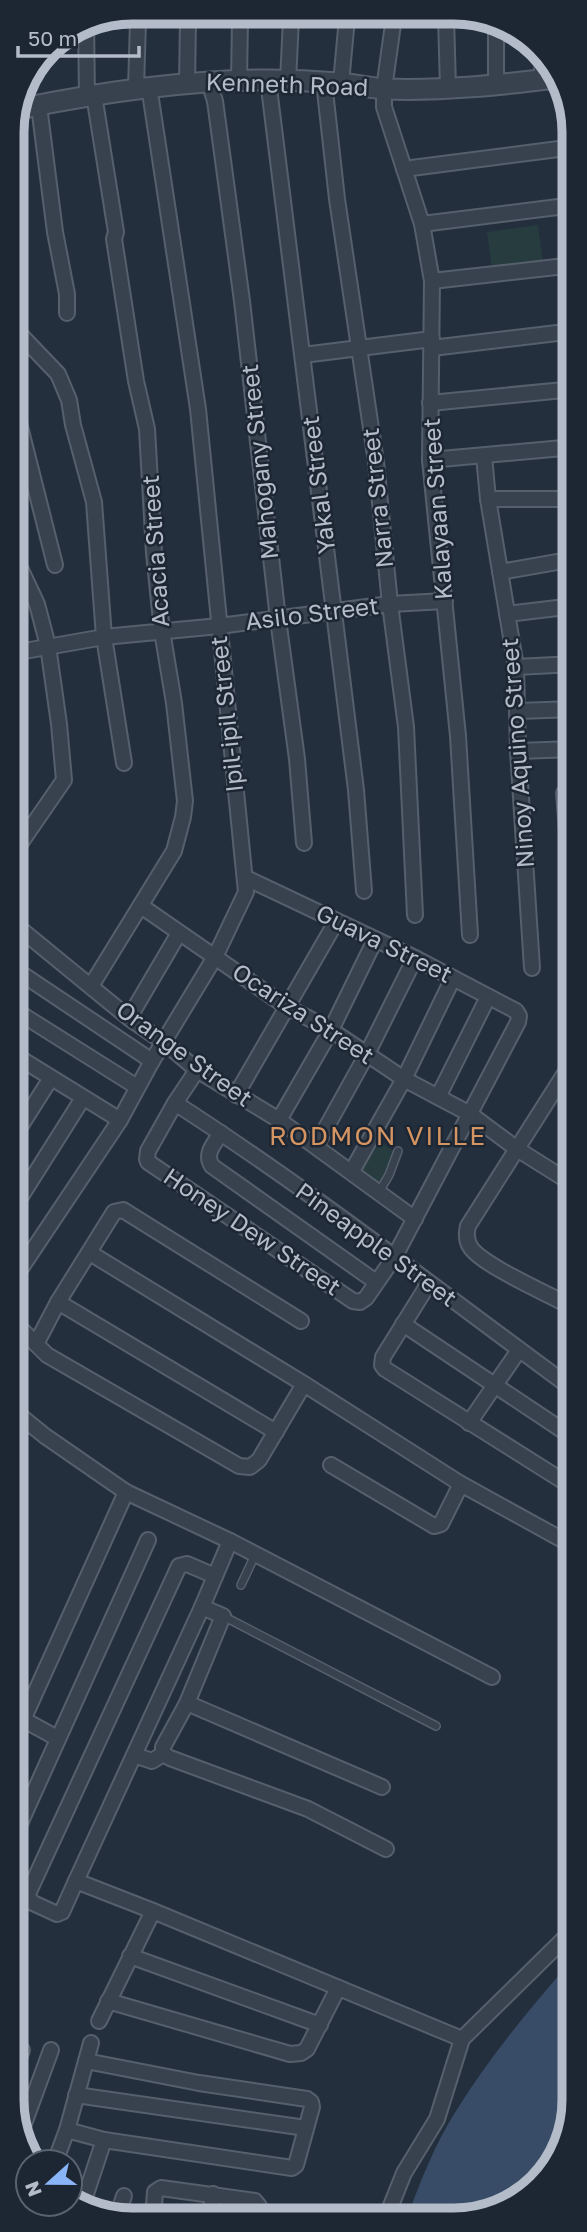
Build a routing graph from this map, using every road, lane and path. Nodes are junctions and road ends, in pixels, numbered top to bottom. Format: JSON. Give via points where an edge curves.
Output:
{"nodes":[{"id":1,"x":138,"y":24,"type":"edge"},
{"id":2,"x":188,"y":24,"type":"edge"},
{"id":3,"x":240,"y":24,"type":"edge"},
{"id":4,"x":290,"y":24,"type":"edge"},
{"id":5,"x":346,"y":24,"type":"edge"},
{"id":6,"x":393,"y":24,"type":"edge"},
{"id":7,"x":446,"y":24,"type":"edge"},
{"id":8,"x":496,"y":33,"type":"edge"},
{"id":9,"x":87,"y":35,"type":"edge"},
{"id":10,"x":547,"y":79,"type":"edge"},
{"id":11,"x":268,"y":80,"type":"junction"},
{"id":12,"x":239,"y":81,"type":"junction"},
{"id":13,"x":288,"y":81,"type":"junction"},
{"id":14,"x":209,"y":82,"type":"junction"},
{"id":15,"x":332,"y":82,"type":"junction"},
{"id":16,"x":187,"y":83,"type":"junction"},
{"id":17,"x":496,"y":85,"type":"junction"},
{"id":18,"x":143,"y":87,"type":"junction"},
{"id":19,"x":448,"y":88,"type":"junction"},
{"id":20,"x":384,"y":89,"type":"junction"},
{"id":21,"x":90,"y":95,"type":"junction"},
{"id":22,"x":28,"y":104,"type":"edge"},
{"id":23,"x":562,"y":149,"type":"edge"},
{"id":24,"x":404,"y":169,"type":"junction"},
{"id":25,"x":562,"y":206,"type":"edge"},
{"id":26,"x":422,"y":224,"type":"junction"},
{"id":27,"x":562,"y":266,"type":"edge"},
{"id":28,"x":432,"y":281,"type":"junction"},
{"id":29,"x":67,"y":313,"type":"dead end"},
{"id":30,"x":562,"y":332,"type":"edge"},
{"id":31,"x":25,"y":339,"type":"edge"},
{"id":32,"x":432,"y":343,"type":"junction"},
{"id":33,"x":359,"y":348,"type":"junction"},
{"id":34,"x":303,"y":355,"type":"junction"},
{"id":35,"x":562,"y":390,"type":"edge"},
{"id":36,"x":430,"y":404,"type":"junction"},
{"id":37,"x":25,"y":446,"type":"edge"},
{"id":38,"x":562,"y":448,"type":"edge"},
{"id":39,"x":484,"y":456,"type":"junction"},
{"id":40,"x":430,"y":460,"type":"junction"},
{"id":41,"x":488,"y":499,"type":"junction"},
{"id":42,"x":562,"y":499,"type":"edge"},
{"id":43,"x":562,"y":561,"type":"edge"},
{"id":44,"x":55,"y":565,"type":"dead end"},
{"id":45,"x":500,"y":572,"type":"junction"},
{"id":46,"x":25,"y":578,"type":"edge"},
{"id":47,"x":445,"y":601,"type":"junction"},
{"id":48,"x":390,"y":604,"type":"junction"},
{"id":49,"x":562,"y":607,"type":"edge"},
{"id":50,"x":334,"y":610,"type":"junction"},
{"id":51,"x":507,"y":614,"type":"junction"},
{"id":52,"x":278,"y":619,"type":"junction"},
{"id":53,"x":219,"y":626,"type":"junction"},
{"id":54,"x":162,"y":631,"type":"junction"},
{"id":55,"x":104,"y":637,"type":"junction"},
{"id":56,"x":48,"y":646,"type":"junction"},
{"id":57,"x":25,"y":647,"type":"edge"},
{"id":58,"x":562,"y":665,"type":"edge"},
{"id":59,"x":516,"y":667,"type":"junction"},
{"id":60,"x":562,"y":709,"type":"edge"},
{"id":61,"x":518,"y":711,"type":"junction"},
{"id":62,"x":562,"y":749,"type":"edge"},
{"id":63,"x":519,"y":751,"type":"junction"},
{"id":64,"x":124,"y":763,"type":"dead end"},
{"id":65,"x":25,"y":837,"type":"edge"},
{"id":66,"x":304,"y":843,"type":"dead end"},
{"id":67,"x":246,"y":878,"type":"junction"},
{"id":68,"x":364,"y":891,"type":"dead end"},
{"id":69,"x":141,"y":906,"type":"junction"},
{"id":70,"x":415,"y":915,"type":"dead end"},
{"id":71,"x":335,"y":922,"type":"junction"},
{"id":72,"x":25,"y":932,"type":"edge"},
{"id":73,"x":179,"y":933,"type":"junction"},
{"id":74,"x":470,"y":935,"type":"dead end"},
{"id":75,"x":375,"y":940,"type":"junction"},
{"id":76,"x":215,"y":957,"type":"junction"},
{"id":77,"x":415,"y":958,"type":"junction"},
{"id":78,"x":532,"y":968,"type":"dead end"},
{"id":79,"x":25,"y":976,"type":"edge"},
{"id":80,"x":453,"y":978,"type":"junction"},
{"id":81,"x":91,"y":986,"type":"junction"},
{"id":82,"x":488,"y":997,"type":"junction"},
{"id":83,"x":287,"y":1007,"type":"junction"},
{"id":84,"x":25,"y":1016,"type":"edge"},
{"id":85,"x":129,"y":1018,"type":"junction"},
{"id":86,"x":331,"y":1030,"type":"junction"},
{"id":87,"x":164,"y":1043,"type":"junction"},
{"id":88,"x":367,"y":1054,"type":"junction"},
{"id":89,"x":152,"y":1061,"type":"junction"},
{"id":90,"x":25,"y":1065,"type":"edge"},
{"id":91,"x":197,"y":1070,"type":"junction"},
{"id":92,"x":51,"y":1078,"type":"junction"},
{"id":93,"x":562,"y":1078,"type":"edge"},
{"id":94,"x":404,"y":1079,"type":"junction"},
{"id":95,"x":137,"y":1087,"type":"junction"},
{"id":96,"x":236,"y":1095,"type":"junction"},
{"id":97,"x":438,"y":1097,"type":"junction"},
{"id":98,"x":83,"y":1098,"type":"junction"},
{"id":99,"x":175,"y":1103,"type":"junction"},
{"id":100,"x":470,"y":1114,"type":"junction"},
{"id":101,"x":24,"y":1120,"type":"edge"},
{"id":102,"x":120,"y":1120,"type":"junction"},
{"id":103,"x":279,"y":1120,"type":"junction"},
{"id":104,"x":221,"y":1133,"type":"junction"},
{"id":105,"x":316,"y":1146,"type":"junction"},
{"id":106,"x":517,"y":1149,"type":"junction"},
{"id":107,"x":398,"y":1151,"type":"dead end"},
{"id":108,"x":352,"y":1171,"type":"junction"},
{"id":109,"x":562,"y":1173,"type":"edge"},
{"id":110,"x":24,"y":1191,"type":"edge"},
{"id":111,"x":379,"y":1192,"type":"junction"},
{"id":112,"x":415,"y":1219,"type":"junction"},
{"id":113,"x":90,"y":1252,"type":"junction"},
{"id":114,"x":395,"y":1256,"type":"junction"},
{"id":115,"x":24,"y":1263,"type":"edge"},
{"id":116,"x":376,"y":1282,"type":"junction"},
{"id":117,"x":429,"y":1283,"type":"junction"},
{"id":118,"x":58,"y":1303,"type":"junction"},
{"id":119,"x":562,"y":1303,"type":"edge"},
{"id":120,"x":301,"y":1321,"type":"dead end"},
{"id":121,"x":403,"y":1324,"type":"junction"},
{"id":122,"x":24,"y":1332,"type":"edge"},
{"id":123,"x":36,"y":1344,"type":"junction"},
{"id":124,"x":519,"y":1350,"type":"junction"},
{"id":125,"x":562,"y":1381,"type":"edge"},
{"id":126,"x":304,"y":1384,"type":"junction"},
{"id":127,"x":495,"y":1385,"type":"junction"},
{"id":128,"x":24,"y":1419,"type":"edge"},
{"id":129,"x":469,"y":1423,"type":"junction"},
{"id":130,"x":562,"y":1426,"type":"edge"},
{"id":131,"x":276,"y":1433,"type":"junction"},
{"id":132,"x":331,"y":1465,"type":"dead end"},
{"id":133,"x":562,"y":1481,"type":"edge"},
{"id":134,"x":461,"y":1484,"type":"junction"},
{"id":135,"x":125,"y":1492,"type":"junction"},
{"id":136,"x":148,"y":1540,"type":"dead end"},
{"id":137,"x":562,"y":1540,"type":"edge"},
{"id":138,"x":230,"y":1541,"type":"junction"},
{"id":139,"x":255,"y":1555,"type":"junction"},
{"id":140,"x":215,"y":1576,"type":"junction"},
{"id":141,"x":241,"y":1585,"type":"dead end"},
{"id":142,"x":202,"y":1607,"type":"junction"},
{"id":143,"x":223,"y":1616,"type":"junction"},
{"id":144,"x":492,"y":1677,"type":"dead end"},
{"id":145,"x":187,"y":1703,"type":"junction"},
{"id":146,"x":24,"y":1720,"type":"joint"},
{"id":147,"x":436,"y":1726,"type":"dead end"},
{"id":148,"x":57,"y":1738,"type":"junction"},
{"id":149,"x":163,"y":1754,"type":"junction"},
{"id":150,"x":134,"y":1755,"type":"junction"},
{"id":151,"x":382,"y":1787,"type":"dead end"},
{"id":152,"x":24,"y":1813,"type":"edge"},
{"id":153,"x":386,"y":1849,"type":"dead end"},
{"id":154,"x":76,"y":1881,"type":"junction"},
{"id":155,"x":153,"y":1911,"type":"junction"},
{"id":156,"x":562,"y":1941,"type":"edge"},
{"id":157,"x":130,"y":1956,"type":"junction"},
{"id":158,"x":338,"y":1988,"type":"junction"},
{"id":159,"x":108,"y":2001,"type":"junction"},
{"id":160,"x":99,"y":2021,"type":"dead end"},
{"id":161,"x":320,"y":2025,"type":"junction"},
{"id":162,"x":462,"y":2039,"type":"junction"},
{"id":163,"x":91,"y":2043,"type":"dead end"},
{"id":164,"x":51,"y":2050,"type":"dead end"},
{"id":165,"x":86,"y":2061,"type":"junction"},
{"id":166,"x":76,"y":2095,"type":"junction"},
{"id":167,"x":26,"y":2118,"type":"edge"},
{"id":168,"x":306,"y":2128,"type":"junction"},
{"id":169,"x":67,"y":2130,"type":"junction"},
{"id":170,"x":104,"y":2140,"type":"junction"},
{"id":171,"x":60,"y":2148,"type":"edge"},
{"id":172,"x":213,"y":2194,"type":"junction"},
{"id":173,"x":85,"y":2196,"type":"edge"},
{"id":174,"x":124,"y":2196,"type":"dead end"},
{"id":175,"x":121,"y":2206,"type":"edge"},
{"id":176,"x":154,"y":2208,"type":"edge"},
{"id":177,"x":211,"y":2208,"type":"edge"},
{"id":178,"x":259,"y":2208,"type":"edge"},
{"id":179,"x":390,"y":2208,"type":"edge"}],
"edges":[{"from":1,"to":18,"type":"street","name":"Ipil-ipil Street"},
{"from":2,"to":16,"type":"street"},
{"from":3,"to":12,"type":"street"},
{"from":4,"to":13,"type":"street"},
{"from":5,"to":15,"type":"street","name":"Narra Street"},
{"from":6,"to":20,"type":"street","name":"Kalayaan Street"},
{"from":7,"to":19,"type":"street"},
{"from":8,"to":17,"type":"street"},
{"from":9,"to":21,"type":"street","name":"Acacia Street"},
{"from":10,"to":17,"type":"street","name":"Kenneth Road"},
{"from":11,"to":12,"type":"street","name":"Kenneth Road"},
{"from":11,"to":13,"type":"street","name":"Kenneth Road"},
{"from":11,"to":34,"type":"street","name":"Yakal Street"},
{"from":12,"to":14,"type":"street","name":"Kenneth Road"},
{"from":13,"to":15,"type":"street","name":"Kenneth Road"},
{"from":14,"to":16,"type":"street","name":"Kenneth Road"},
{"from":14,"to":52,"type":"street","name":"Mahogany Street","via":[[242,301]]},
{"from":15,"to":20,"type":"street","name":"Kenneth Road"},
{"from":15,"to":33,"type":"street","name":"Narra Street","via":[[337,200]]},
{"from":16,"to":18,"type":"street","name":"Kenneth Road"},
{"from":17,"to":19,"type":"street","name":"Kenneth Road"},
{"from":18,"to":21,"type":"street","name":"Kenneth Road"},
{"from":18,"to":53,"type":"street","name":"Ipil-ipil Street","via":[[198,409]]},
{"from":19,"to":20,"type":"street","name":"Kenneth Road"},
{"from":20,"to":24,"type":"street","name":"Kalayaan Street","via":[[384,107]]},
{"from":21,"to":22,"type":"street","name":"Kenneth Road"},
{"from":21,"to":54,"type":"street","name":"Acacia Street","via":[[147,429]]},
{"from":22,"to":29,"type":"street","via":[[51,201]]},
{"from":23,"to":24,"type":"street"},
{"from":24,"to":26,"type":"street","name":"Kalayaan Street"},
{"from":25,"to":26,"type":"street"},
{"from":26,"to":28,"type":"street","name":"Kalayaan Street"},
{"from":27,"to":28,"type":"street"},
{"from":28,"to":32,"type":"street","name":"Kalayaan Street"},
{"from":30,"to":32,"type":"street"},
{"from":31,"to":55,"type":"street","via":[[58,374],[69,400],[94,502]]},
{"from":32,"to":33,"type":"street"},
{"from":32,"to":36,"type":"street","name":"Kalayaan Street"},
{"from":33,"to":34,"type":"street"},
{"from":33,"to":48,"type":"street","name":"Narra Street"},
{"from":34,"to":50,"type":"street","name":"Yakal Street"},
{"from":35,"to":36,"type":"street"},
{"from":36,"to":40,"type":"street","name":"Kalayaan Street"},
{"from":37,"to":44,"type":"street"},
{"from":38,"to":39,"type":"street"},
{"from":39,"to":40,"type":"street"},
{"from":39,"to":41,"type":"street","name":"Ninoy Aquino Street"},
{"from":40,"to":47,"type":"street","name":"Kalayaan Street"},
{"from":41,"to":42,"type":"street"},
{"from":41,"to":45,"type":"street","name":"Ninoy Aquino Street"},
{"from":43,"to":45,"type":"street"},
{"from":45,"to":51,"type":"street","name":"Ninoy Aquino Street"},
{"from":46,"to":56,"type":"street"},
{"from":47,"to":48,"type":"street","name":"Asilo Street"},
{"from":47,"to":74,"type":"street","name":"Kalayaan Street"},
{"from":48,"to":50,"type":"street","name":"Asilo Street"},
{"from":48,"to":70,"type":"street","name":"Narra Street","via":[[406,727]]},
{"from":49,"to":51,"type":"street"},
{"from":50,"to":52,"type":"street","name":"Asilo Street"},
{"from":50,"to":68,"type":"street","name":"Yakal Street"},
{"from":51,"to":59,"type":"street","name":"Ninoy Aquino Street"},
{"from":52,"to":53,"type":"street","name":"Asilo Street"},
{"from":52,"to":66,"type":"street","name":"Mahogany Street"},
{"from":53,"to":54,"type":"street","name":"Asilo Street"},
{"from":53,"to":67,"type":"street","name":"Ipil-ipil Street"},
{"from":54,"to":55,"type":"street","name":"Asilo Street"},
{"from":54,"to":69,"type":"street","name":"Acacia Street","via":[[185,801],[174,851]]},
{"from":55,"to":56,"type":"street","name":"Asilo Street"},
{"from":55,"to":64,"type":"street"},
{"from":56,"to":57,"type":"street","name":"Asilo Street"},
{"from":56,"to":65,"type":"street","via":[[64,780]]},
{"from":58,"to":59,"type":"street"},
{"from":59,"to":61,"type":"street","name":"Ninoy Aquino Street"},
{"from":60,"to":61,"type":"street"},
{"from":61,"to":63,"type":"street","name":"Ninoy Aquino Street"},
{"from":62,"to":63,"type":"street"},
{"from":63,"to":78,"type":"street","name":"Ninoy Aquino Street"},
{"from":67,"to":71,"type":"street","name":"Guava Street"},
{"from":67,"to":76,"type":"street","name":"Ipil-ipil Street","via":[[244,901]]},
{"from":69,"to":73,"type":"street","name":"Ocariza Street"},
{"from":69,"to":81,"type":"street","name":"Acacia Street"},
{"from":71,"to":75,"type":"street","name":"Guava Street"},
{"from":71,"to":83,"type":"street"},
{"from":72,"to":81,"type":"street","name":"Orange Street"},
{"from":73,"to":76,"type":"street","name":"Ocariza Street"},
{"from":73,"to":85,"type":"street"},
{"from":75,"to":77,"type":"street","name":"Guava Street"},
{"from":75,"to":86,"type":"street"},
{"from":76,"to":83,"type":"street","name":"Ocariza Street"},
{"from":76,"to":87,"type":"street","name":"Ipil-ipil Street"},
{"from":77,"to":80,"type":"street","name":"Guava Street"},
{"from":77,"to":88,"type":"street"},
{"from":79,"to":89,"type":"street"},
{"from":80,"to":82,"type":"street","name":"Guava Street"},
{"from":80,"to":94,"type":"street"},
{"from":81,"to":85,"type":"street","name":"Orange Street"},
{"from":82,"to":97,"type":"street"},
{"from":82,"to":100,"type":"street","name":"Guava Street","via":[[519,1016]]},
{"from":83,"to":86,"type":"street","name":"Ocariza Street"},
{"from":83,"to":96,"type":"street"},
{"from":84,"to":95,"type":"street"},
{"from":85,"to":87,"type":"street","name":"Orange Street"},
{"from":86,"to":88,"type":"street","name":"Ocariza Street"},
{"from":86,"to":103,"type":"street"},
{"from":87,"to":89,"type":"street","name":"Ipil-ipil Street"},
{"from":87,"to":91,"type":"street","name":"Orange Street"},
{"from":88,"to":94,"type":"street","name":"Ocariza Street"},
{"from":88,"to":105,"type":"street"},
{"from":89,"to":95,"type":"street","name":"Ipil-ipil Street"},
{"from":90,"to":92,"type":"street"},
{"from":91,"to":96,"type":"street","name":"Orange Street"},
{"from":91,"to":99,"type":"street"},
{"from":92,"to":98,"type":"street"},
{"from":92,"to":101,"type":"street"},
{"from":93,"to":106,"type":"street"},
{"from":94,"to":97,"type":"street","name":"Ocariza Street"},
{"from":94,"to":108,"type":"street"},
{"from":95,"to":102,"type":"street","name":"Ipil-ipil Street"},
{"from":96,"to":103,"type":"street","name":"Orange Street"},
{"from":97,"to":100,"type":"street","name":"Ocariza Street"},
{"from":98,"to":102,"type":"street"},
{"from":98,"to":110,"type":"street"},
{"from":99,"to":104,"type":"street","name":"Pineapple Street"},
{"from":99,"to":116,"type":"street","name":"Honey Dew Street","via":[[148,1151],[152,1164],[354,1301],[366,1298]]},
{"from":100,"to":106,"type":"street","name":"Ocariza Street"},
{"from":100,"to":112,"type":"street"},
{"from":102,"to":115,"type":"street","name":"Ipil-ipil Street"},
{"from":103,"to":105,"type":"street","name":"Orange Street"},
{"from":104,"to":114,"type":"street","name":"Pineapple Street"},
{"from":104,"to":116,"type":"street","via":[[208,1154],[212,1166]]},
{"from":105,"to":108,"type":"street","name":"Orange Street"},
{"from":106,"to":109,"type":"street","name":"Ocariza Street"},
{"from":106,"to":119,"type":"street","via":[[468,1226],[467,1240],[483,1259]]},
{"from":107,"to":111,"type":"lane"},
{"from":108,"to":111,"type":"street","name":"Orange Street"},
{"from":111,"to":112,"type":"street","name":"Orange Street"},
{"from":112,"to":114,"type":"street"},
{"from":113,"to":118,"type":"street"},
{"from":113,"to":120,"type":"street","via":[[114,1212],[123,1210]]},
{"from":113,"to":126,"type":"street"},
{"from":114,"to":116,"type":"street"},
{"from":114,"to":117,"type":"street","name":"Pineapple Street"},
{"from":117,"to":121,"type":"street"},
{"from":117,"to":124,"type":"street","name":"Pineapple Street"},
{"from":118,"to":123,"type":"street"},
{"from":118,"to":131,"type":"street"},
{"from":121,"to":127,"type":"street"},
{"from":121,"to":129,"type":"street","via":[[382,1365]]},
{"from":122,"to":123,"type":"street"},
{"from":123,"to":131,"type":"street","via":[[239,1466],[250,1467],[259,1460]]},
{"from":124,"to":125,"type":"street","name":"Pineapple Street"},
{"from":124,"to":127,"type":"street"},
{"from":126,"to":131,"type":"street"},
{"from":126,"to":134,"type":"street"},
{"from":127,"to":129,"type":"street"},
{"from":127,"to":130,"type":"street"},
{"from":128,"to":135,"type":"street"},
{"from":129,"to":133,"type":"street"},
{"from":132,"to":134,"type":"street","via":[[434,1526],[441,1524]]},
{"from":134,"to":137,"type":"street"},
{"from":135,"to":138,"type":"street"},
{"from":135,"to":146,"type":"street"},
{"from":136,"to":148,"type":"street"},
{"from":138,"to":139,"type":"street"},
{"from":138,"to":140,"type":"street"},
{"from":139,"to":141,"type":"lane"},
{"from":139,"to":144,"type":"street"},
{"from":140,"to":142,"type":"street"},
{"from":140,"to":154,"type":"street","via":[[187,1564],[179,1566],[27,1896],[57,1914]]},
{"from":142,"to":143,"type":"street"},
{"from":142,"to":150,"type":"street"},
{"from":143,"to":145,"type":"street"},
{"from":143,"to":147,"type":"lane"},
{"from":145,"to":149,"type":"street"},
{"from":145,"to":151,"type":"street"},
{"from":146,"to":148,"type":"street"},
{"from":148,"to":152,"type":"street"},
{"from":149,"to":150,"type":"street","via":[[152,1762]]},
{"from":149,"to":153,"type":"street","via":[[308,1809]]},
{"from":150,"to":154,"type":"street"},
{"from":154,"to":155,"type":"street"},
{"from":155,"to":157,"type":"street"},
{"from":155,"to":158,"type":"street"},
{"from":156,"to":162,"type":"street"},
{"from":157,"to":159,"type":"street"},
{"from":157,"to":161,"type":"street"},
{"from":158,"to":161,"type":"street"},
{"from":158,"to":162,"type":"street"},
{"from":159,"to":160,"type":"street"},
{"from":159,"to":161,"type":"street","via":[[290,2054],[307,2049]]},
{"from":162,"to":179,"type":"street","via":[[437,2119],[404,2174]]},
{"from":163,"to":165,"type":"street"},
{"from":164,"to":167,"type":"street"},
{"from":165,"to":166,"type":"street"},
{"from":165,"to":168,"type":"street","via":[[307,2099],[312,2107]]},
{"from":166,"to":168,"type":"street"},
{"from":166,"to":169,"type":"street"},
{"from":168,"to":170,"type":"street","via":[[292,2168]]},
{"from":169,"to":170,"type":"street"},
{"from":169,"to":171,"type":"street"},
{"from":170,"to":173,"type":"street"},
{"from":172,"to":176,"type":"street","via":[[161,2188],[155,2192]]},
{"from":172,"to":177,"type":"street"},
{"from":172,"to":178,"type":"street","via":[[255,2202]]},
{"from":174,"to":175,"type":"street"}]}
